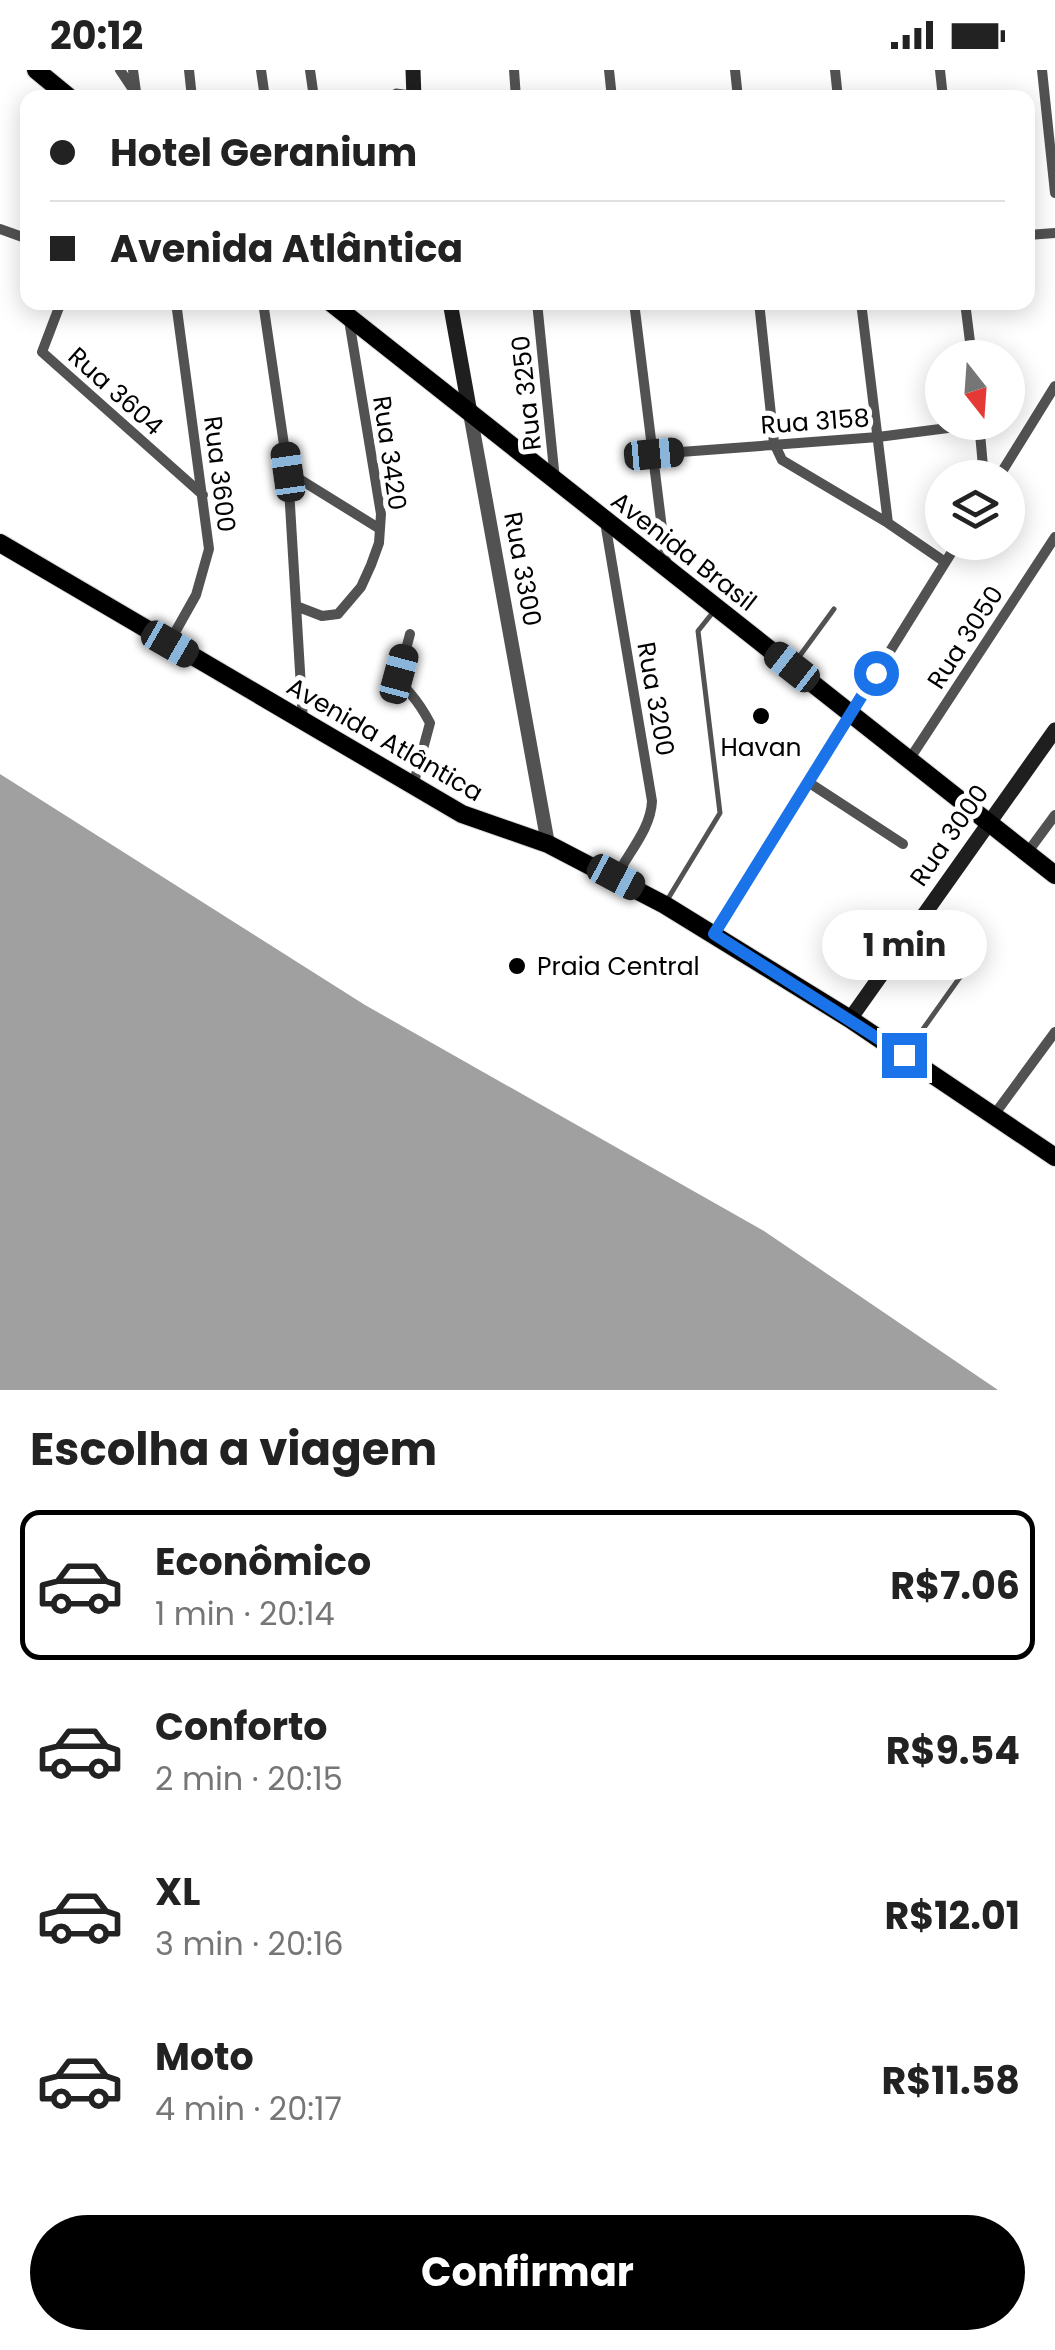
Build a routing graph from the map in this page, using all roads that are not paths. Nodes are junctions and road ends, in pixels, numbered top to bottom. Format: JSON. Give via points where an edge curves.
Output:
{"nodes":[{"id":1,"x":36,"y":70,"type":"edge"},
{"id":2,"x":403,"y":70,"type":"edge"},
{"id":3,"x":1042,"y":70,"type":"edge"},
{"id":4,"x":413,"y":87,"type":"edge"},
{"id":5,"x":60,"y":90,"type":"edge"},
{"id":6,"x":1055,"y":193,"type":"edge"},
{"id":7,"x":59,"y":310,"type":"edge"},
{"id":8,"x":177,"y":310,"type":"edge"},
{"id":9,"x":264,"y":310,"type":"edge"},
{"id":10,"x":347,"y":310,"type":"edge"},
{"id":11,"x":451,"y":310,"type":"edge"},
{"id":12,"x":538,"y":310,"type":"edge"},
{"id":13,"x":635,"y":310,"type":"edge"},
{"id":14,"x":760,"y":310,"type":"edge"},
{"id":15,"x":862,"y":310,"type":"edge"},
{"id":16,"x":967,"y":310,"type":"edge"},
{"id":17,"x":970,"y":340,"type":"edge"},
{"id":18,"x":1055,"y":386,"type":"edge"},
{"id":19,"x":470,"y":413,"type":"junction"},
{"id":20,"x":925,"y":430,"type":"edge"},
{"id":21,"x":878,"y":437,"type":"junction"},
{"id":22,"x":774,"y":443,"type":"junction"},
{"id":23,"x":654,"y":454,"type":"junction"},
{"id":24,"x":1009,"y":460,"type":"edge"},
{"id":25,"x":288,"y":472,"type":"junction"},
{"id":26,"x":555,"y":480,"type":"junction"},
{"id":27,"x":204,"y":496,"type":"junction"},
{"id":28,"x":604,"y":519,"type":"junction"},
{"id":29,"x":888,"y":523,"type":"junction"},
{"id":30,"x":380,"y":528,"type":"junction"},
{"id":31,"x":1055,"y":537,"type":"edge"},
{"id":32,"x":0,"y":543,"type":"edge"},
{"id":33,"x":945,"y":562,"type":"joint"},
{"id":34,"x":667,"y":569,"type":"junction"},
{"id":35,"x":296,"y":606,"type":"junction"},
{"id":36,"x":716,"y":608,"type":"junction"},
{"id":37,"x":834,"y":609,"type":"dead end"},
{"id":38,"x":410,"y":634,"type":"dead end"},
{"id":39,"x":170,"y":644,"type":"junction"},
{"id":40,"x":792,"y":667,"type":"junction"},
{"id":41,"x":851,"y":714,"type":"junction"},
{"id":42,"x":303,"y":722,"type":"junction"},
{"id":43,"x":1055,"y":730,"type":"edge"},
{"id":44,"x":908,"y":760,"type":"junction"},
{"id":45,"x":808,"y":782,"type":"junction"},
{"id":46,"x":412,"y":786,"type":"junction"},
{"id":47,"x":1055,"y":815,"type":"edge"},
{"id":48,"x":988,"y":822,"type":"junction"},
{"id":49,"x":548,"y":844,"type":"junction"},
{"id":50,"x":902,"y":844,"type":"dead end"},
{"id":51,"x":1027,"y":853,"type":"junction"},
{"id":52,"x":1055,"y":875,"type":"edge"},
{"id":53,"x":616,"y":877,"type":"junction"},
{"id":54,"x":665,"y":905,"type":"junction"},
{"id":55,"x":714,"y":934,"type":"junction"},
{"id":56,"x":980,"y":950,"type":"dead end"},
{"id":57,"x":850,"y":1019,"type":"junction"},
{"id":58,"x":1055,"y":1032,"type":"edge"},
{"id":59,"x":904,"y":1055,"type":"junction"},
{"id":60,"x":994,"y":1115,"type":"junction"},
{"id":61,"x":1055,"y":1157,"type":"edge"}],
"edges":[{"from":1,"to":5,"type":"main road"},
{"from":2,"to":4,"type":"main road"},
{"from":3,"to":6,"type":"street"},
{"from":7,"to":27,"type":"street","name":"Rua 3604","via":[[42,352]]},
{"from":8,"to":27,"type":"street","name":"Rua 3600"},
{"from":9,"to":25,"type":"street"},
{"from":10,"to":19,"type":"main road","name":"Avenida Brasil"},
{"from":10,"to":30,"type":"street","name":"Rua 3420"},
{"from":11,"to":19,"type":"main road","name":"Rua 3300"},
{"from":12,"to":26,"type":"street","name":"Rua 3250"},
{"from":13,"to":23,"type":"street"},
{"from":14,"to":22,"type":"street"},
{"from":15,"to":21,"type":"street"},
{"from":16,"to":17,"type":"street"},
{"from":18,"to":24,"type":"street"},
{"from":19,"to":26,"type":"main road","name":"Avenida Brasil"},
{"from":19,"to":49,"type":"street","name":"Rua 3300"},
{"from":20,"to":21,"type":"street","name":"Rua 3158"},
{"from":21,"to":22,"type":"street","name":"Rua 3158"},
{"from":21,"to":29,"type":"street"},
{"from":22,"to":23,"type":"street","name":"Rua 3158"},
{"from":22,"to":29,"type":"street","via":[[782,460]]},
{"from":23,"to":34,"type":"street"},
{"from":25,"to":30,"type":"street"},
{"from":25,"to":35,"type":"street"},
{"from":26,"to":28,"type":"main road","name":"Avenida Brasil"},
{"from":27,"to":39,"type":"street","name":"Rua 3600","via":[[206,568]]},
{"from":28,"to":34,"type":"main road","name":"Avenida Brasil"},
{"from":28,"to":53,"type":"street","name":"Rua 3200","via":[[652,801]]},
{"from":29,"to":33,"type":"street"},
{"from":30,"to":35,"type":"street","name":"Rua 3420","via":[[361,587],[338,614],[331,618]]},
{"from":31,"to":44,"type":"street","name":"Rua 3050"},
{"from":32,"to":39,"type":"main road","name":"Avenida Atlântica"},
{"from":33,"to":41,"type":"street"},
{"from":34,"to":36,"type":"main road","name":"Avenida Brasil"},
{"from":35,"to":42,"type":"street"},
{"from":36,"to":40,"type":"main road","name":"Avenida Brasil"},
{"from":36,"to":54,"type":"lane","via":[[698,631],[720,813]]},
{"from":37,"to":40,"type":"lane"},
{"from":38,"to":46,"type":"street","via":[[400,683],[430,723]]},
{"from":39,"to":42,"type":"main road","name":"Avenida Atlântica"},
{"from":40,"to":41,"type":"main road","name":"Avenida Brasil"},
{"from":41,"to":44,"type":"main road","name":"Avenida Brasil"},
{"from":41,"to":45,"type":"street"},
{"from":42,"to":46,"type":"main road","name":"Avenida Atlântica"},
{"from":43,"to":48,"type":"main road","name":"Rua 3000"},
{"from":44,"to":48,"type":"main road","name":"Avenida Brasil"},
{"from":45,"to":50,"type":"street"},
{"from":45,"to":55,"type":"street"},
{"from":46,"to":49,"type":"main road","name":"Avenida Atlântica","via":[[475,820]]},
{"from":47,"to":51,"type":"street"},
{"from":48,"to":51,"type":"main road","name":"Avenida Brasil"},
{"from":48,"to":57,"type":"main road","name":"Rua 3000"},
{"from":49,"to":53,"type":"main road","name":"Avenida Atlântica"},
{"from":51,"to":52,"type":"main road","name":"Avenida Brasil"},
{"from":53,"to":54,"type":"main road","name":"Avenida Atlântica"},
{"from":54,"to":55,"type":"main road","name":"Avenida Atlântica"},
{"from":55,"to":57,"type":"main road","name":"Avenida Atlântica"},
{"from":56,"to":59,"type":"lane"},
{"from":57,"to":59,"type":"main road","name":"Avenida Atlântica"},
{"from":58,"to":60,"type":"street"},
{"from":59,"to":60,"type":"main road","name":"Avenida Atlântica"},
{"from":60,"to":61,"type":"main road","name":"Avenida Atlântica"}]}
